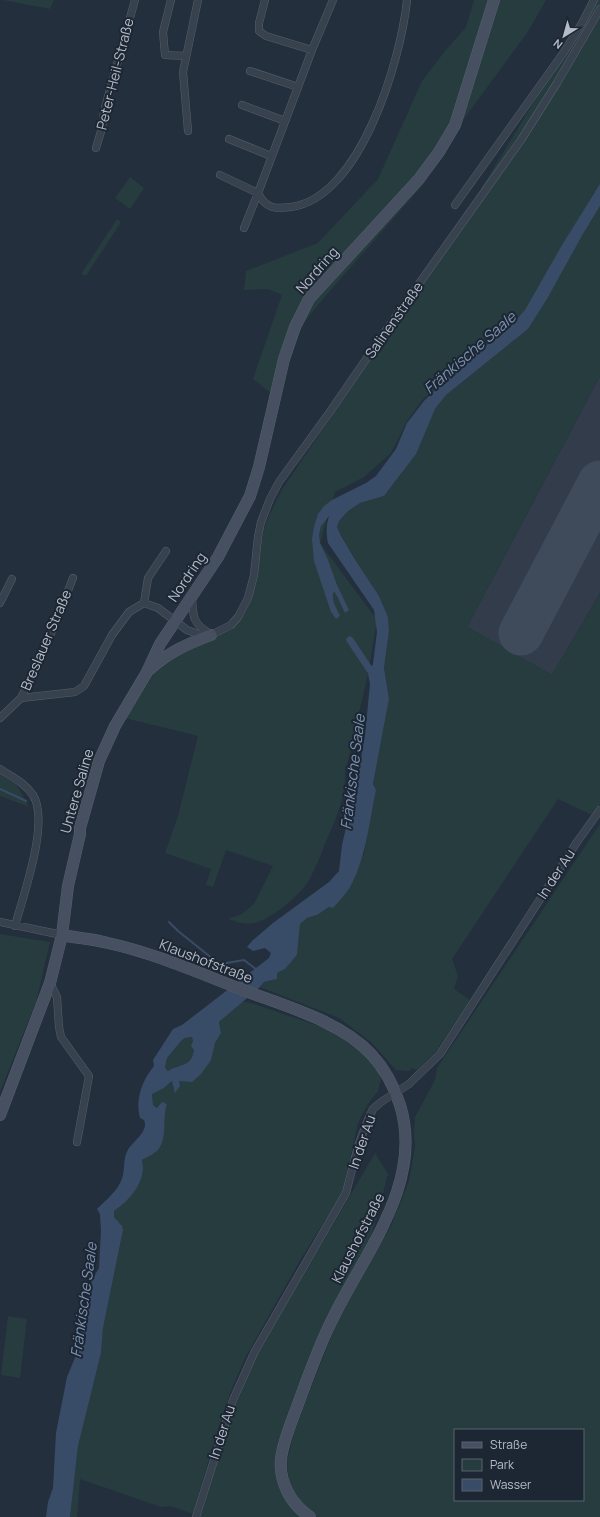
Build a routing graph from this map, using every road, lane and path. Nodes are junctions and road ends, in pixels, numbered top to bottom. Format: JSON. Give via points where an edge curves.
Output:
{"nodes":[{"id":1,"x":134,"y":0,"type":"edge"},
{"id":2,"x":171,"y":0,"type":"edge"},
{"id":3,"x":198,"y":0,"type":"edge"},
{"id":4,"x":265,"y":0,"type":"edge"},
{"id":5,"x":333,"y":0,"type":"edge"},
{"id":6,"x":407,"y":0,"type":"edge"},
{"id":7,"x":494,"y":0,"type":"edge"},
{"id":8,"x":594,"y":0,"type":"edge"},
{"id":9,"x":600,"y":9,"type":"edge"},
{"id":10,"x":312,"y":50,"type":"junction"},
{"id":11,"x":186,"y":56,"type":"junction"},
{"id":12,"x":250,"y":71,"type":"dead end"},
{"id":13,"x":298,"y":87,"type":"junction"},
{"id":14,"x":242,"y":106,"type":"dead end"},
{"id":15,"x":285,"y":121,"type":"junction"},
{"id":16,"x":188,"y":131,"type":"dead end"},
{"id":17,"x":229,"y":139,"type":"dead end"},
{"id":18,"x":96,"y":148,"type":"dead end"},
{"id":19,"x":271,"y":156,"type":"junction"},
{"id":20,"x":220,"y":175,"type":"dead end"},
{"id":21,"x":258,"y":193,"type":"junction"},
{"id":22,"x":455,"y":205,"type":"dead end"},
{"id":23,"x":244,"y":228,"type":"dead end"},
{"id":24,"x":166,"y":551,"type":"dead end"},
{"id":25,"x":73,"y":578,"type":"dead end"},
{"id":26,"x":12,"y":579,"type":"dead end"},
{"id":27,"x":192,"y":596,"type":"junction"},
{"id":28,"x":0,"y":603,"type":"edge"},
{"id":29,"x":144,"y":603,"type":"junction"},
{"id":30,"x":175,"y":622,"type":"junction"},
{"id":31,"x":211,"y":635,"type":"junction"},
{"id":32,"x":147,"y":672,"type":"junction"},
{"id":33,"x":21,"y":698,"type":"junction"},
{"id":34,"x":0,"y":718,"type":"edge"},
{"id":35,"x":0,"y":769,"type":"edge"},
{"id":36,"x":600,"y":810,"type":"edge"},
{"id":37,"x":0,"y":922,"type":"edge"},
{"id":38,"x":15,"y":926,"type":"junction"},
{"id":39,"x":62,"y":935,"type":"junction"},
{"id":40,"x":50,"y":983,"type":"junction"},
{"id":41,"x":396,"y":1092,"type":"junction"},
{"id":42,"x":0,"y":1115,"type":"edge"},
{"id":43,"x":77,"y":1142,"type":"dead end"},
{"id":44,"x":196,"y":1517,"type":"edge"},
{"id":45,"x":310,"y":1517,"type":"edge"}],
"edges":[{"from":1,"to":18,"type":"street","name":"Peter-Heil-Straße"},
{"from":2,"to":11,"type":"street","via":[[163,32],[165,55]]},
{"from":3,"to":11,"type":"street"},
{"from":4,"to":10,"type":"street","via":[[258,27],[262,34]]},
{"from":5,"to":10,"type":"street"},
{"from":6,"to":21,"type":"street","via":[[392,74],[370,128],[344,172],[320,195],[294,207],[280,209],[268,206]]},
{"from":7,"to":27,"type":"main road","name":"Nordring","via":[[455,125],[439,152],[419,179],[309,300],[295,327],[284,359],[250,496],[226,543]]},
{"from":8,"to":22,"type":"street","via":[[564,52]]},
{"from":9,"to":31,"type":"street","name":"Salinenstraße","via":[[520,140],[279,482],[261,522],[254,575],[248,598],[231,625]]},
{"from":10,"to":13,"type":"street"},
{"from":11,"to":16,"type":"street","via":[[183,72]]},
{"from":12,"to":13,"type":"street"},
{"from":13,"to":15,"type":"street"},
{"from":14,"to":15,"type":"street"},
{"from":15,"to":19,"type":"street"},
{"from":17,"to":19,"type":"street"},
{"from":19,"to":21,"type":"street"},
{"from":20,"to":21,"type":"street"},
{"from":21,"to":23,"type":"street"},
{"from":24,"to":29,"type":"street","via":[[148,578]]},
{"from":25,"to":33,"type":"street","name":"Breslauer Straße","via":[[44,651]]},
{"from":26,"to":28,"type":"street"},
{"from":27,"to":30,"type":"main road","name":"Nordring"},
{"from":27,"to":31,"type":"street","via":[[195,621],[201,629]]},
{"from":29,"to":30,"type":"street","via":[[158,608]]},
{"from":29,"to":33,"type":"street","via":[[129,612],[112,635],[84,686],[75,692]]},
{"from":30,"to":31,"type":"street","via":[[198,634]]},
{"from":30,"to":32,"type":"main road","name":"Untere Saline","via":[[160,644]]},
{"from":31,"to":32,"type":"main road","via":[[163,657]]},
{"from":32,"to":39,"type":"main road","name":"Untere Saline","via":[[115,726],[100,761],[80,828],[68,886]]},
{"from":33,"to":34,"type":"street","name":"Breslauer Straße"},
{"from":35,"to":38,"type":"street","via":[[25,785],[34,797],[39,819],[36,848]]},
{"from":36,"to":41,"type":"street","name":"In der Au","via":[[576,842],[440,1054],[409,1084]]},
{"from":37,"to":38,"type":"street"},
{"from":38,"to":39,"type":"street"},
{"from":39,"to":40,"type":"main road","name":"Untere Saline"},
{"from":39,"to":41,"type":"main road","name":"Klaushofstraße","via":[[108,943],[159,958],[313,1017],[338,1030],[370,1054],[386,1073]]},
{"from":40,"to":42,"type":"main road","name":"Untere Saline"},
{"from":40,"to":43,"type":"street","via":[[57,997],[61,1037],[89,1076]]},
{"from":41,"to":44,"type":"street","name":"In der Au","via":[[373,1109],[358,1146],[346,1193],[255,1351],[233,1400]]},
{"from":41,"to":45,"type":"main road","name":"Klaushofstraße","via":[[404,1118],[406,1141],[398,1192],[386,1221],[333,1318],[288,1431],[281,1460],[283,1483],[290,1497],[301,1511]]}]}
